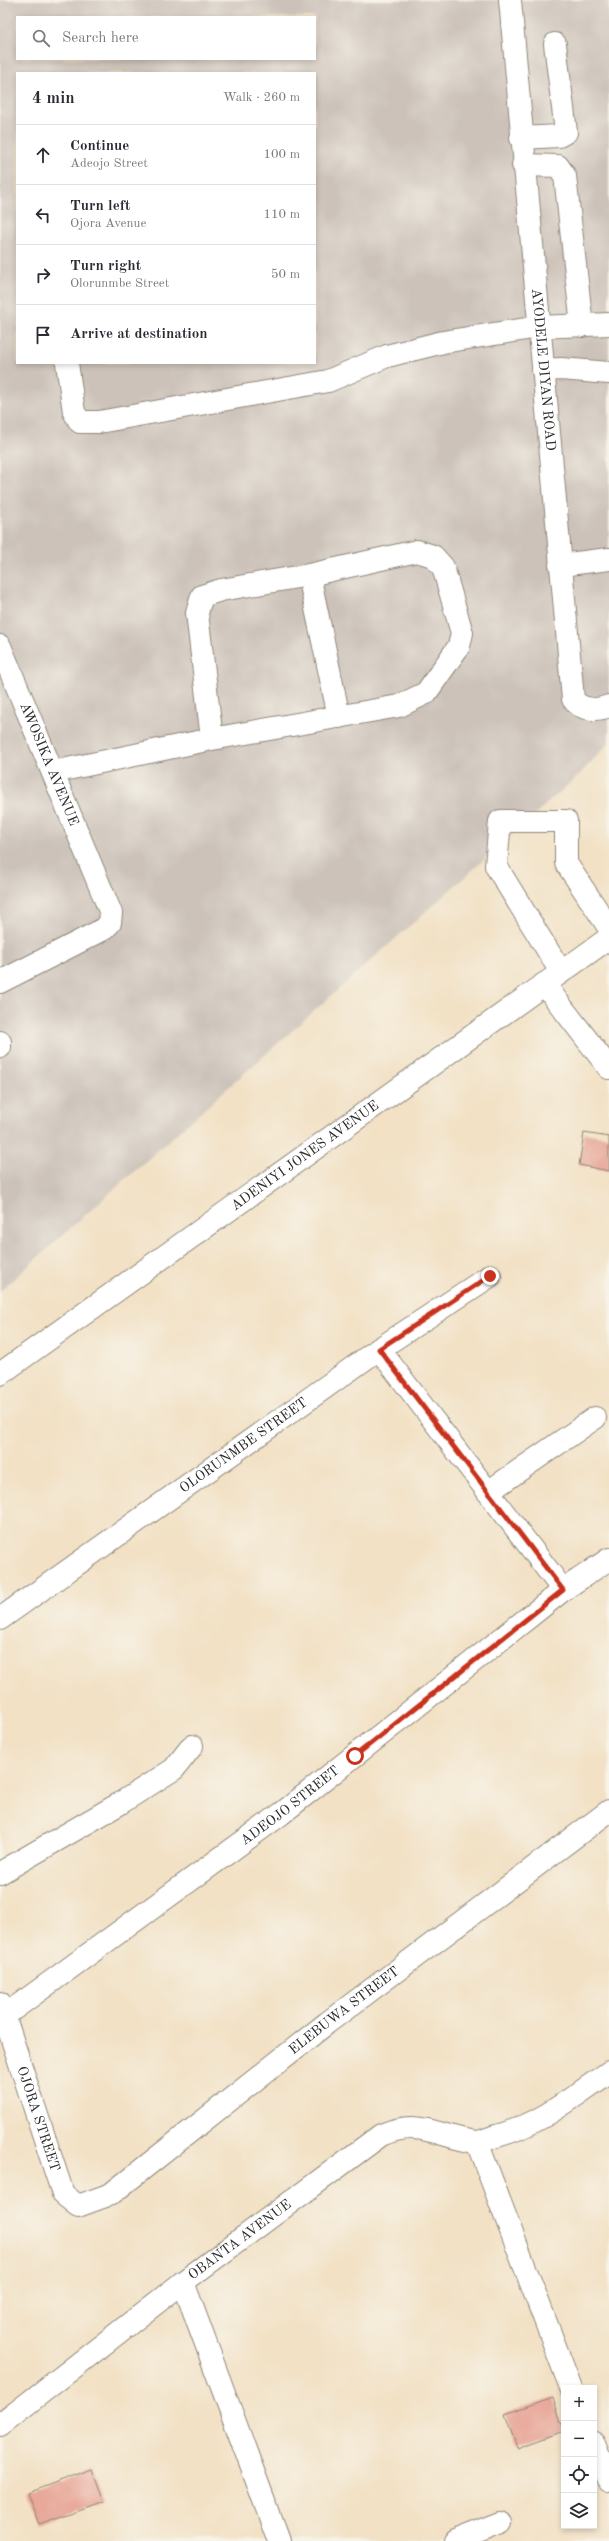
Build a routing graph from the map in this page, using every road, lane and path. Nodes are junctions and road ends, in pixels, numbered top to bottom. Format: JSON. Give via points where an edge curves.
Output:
{"nodes":[{"id":1,"x":510,"y":0,"type":"edge"},
{"id":2,"x":555,"y":44,"type":"dead end"},
{"id":3,"x":521,"y":138,"type":"junction"},
{"id":4,"x":524,"y":165,"type":"junction"},
{"id":5,"x":609,"y":324,"type":"edge"},
{"id":6,"x":582,"y":326,"type":"junction"},
{"id":7,"x":539,"y":327,"type":"junction"},
{"id":8,"x":67,"y":364,"type":"edge"},
{"id":9,"x":543,"y":370,"type":"junction"},
{"id":10,"x":609,"y":373,"type":"edge"},
{"id":11,"x":609,"y":559,"type":"edge"},
{"id":12,"x":560,"y":565,"type":"junction"},
{"id":13,"x":309,"y":575,"type":"junction"},
{"id":14,"x":0,"y":646,"type":"edge"},
{"id":15,"x":609,"y":706,"type":"edge"},
{"id":16,"x":339,"y":717,"type":"junction"},
{"id":17,"x":212,"y":739,"type":"junction"},
{"id":18,"x":53,"y":772,"type":"junction"},
{"id":19,"x":609,"y":928,"type":"edge"},
{"id":20,"x":609,"y":938,"type":"edge"},
{"id":21,"x":561,"y":972,"type":"junction"},
{"id":22,"x":0,"y":982,"type":"edge"},
{"id":23,"x":544,"y":984,"type":"junction"},
{"id":24,"x":0,"y":1042,"type":"edge"},
{"id":25,"x":0,"y":1047,"type":"edge"},
{"id":26,"x":609,"y":1068,"type":"edge"},
{"id":27,"x":490,"y":1276,"type":"dead end"},
{"id":28,"x":379,"y":1349,"type":"junction"},
{"id":29,"x":0,"y":1374,"type":"edge"},
{"id":30,"x":595,"y":1418,"type":"dead end"},
{"id":31,"x":488,"y":1492,"type":"junction"},
{"id":32,"x":609,"y":1559,"type":"edge"},
{"id":33,"x":563,"y":1590,"type":"junction"},
{"id":34,"x":0,"y":1619,"type":"edge"},
{"id":35,"x":192,"y":1746,"type":"dead end"},
{"id":36,"x":609,"y":1811,"type":"edge"},
{"id":37,"x":0,"y":1873,"type":"edge"},
{"id":38,"x":2,"y":2010,"type":"edge"},
{"id":39,"x":609,"y":2072,"type":"edge"},
{"id":40,"x":477,"y":2142,"type":"junction"},
{"id":41,"x":78,"y":2206,"type":"joint"},
{"id":42,"x":183,"y":2282,"type":"junction"},
{"id":43,"x":570,"y":2385,"type":"edge"},
{"id":44,"x":0,"y":2425,"type":"edge"},
{"id":45,"x":597,"y":2451,"type":"edge"},
{"id":46,"x":609,"y":2480,"type":"edge"},
{"id":47,"x":500,"y":2523,"type":"dead end"},
{"id":48,"x":279,"y":2541,"type":"edge"},
{"id":49,"x":454,"y":2541,"type":"edge"}],
"edges":[{"from":1,"to":3,"type":"street","name":"AYODELE DIYAN ROAD"},
{"from":2,"to":3,"type":"street","via":[[566,132],[559,136]]},
{"from":3,"to":4,"type":"street","name":"AYODELE DIYAN ROAD"},
{"from":4,"to":6,"type":"street","via":[[558,166],[565,176]]},
{"from":4,"to":7,"type":"street","name":"AYODELE DIYAN ROAD"},
{"from":5,"to":6,"type":"street"},
{"from":6,"to":7,"type":"street"},
{"from":7,"to":8,"type":"street","via":[[436,344],[387,356],[328,381],[99,422],[80,422],[74,412]]},
{"from":7,"to":9,"type":"street","name":"AYODELE DIYAN ROAD"},
{"from":9,"to":10,"type":"street"},
{"from":9,"to":12,"type":"street","name":"AYODELE DIYAN ROAD"},
{"from":11,"to":12,"type":"street"},
{"from":12,"to":15,"type":"street","name":"AYODELE DIYAN ROAD","via":[[573,699],[586,708]]},
{"from":13,"to":16,"type":"street"},
{"from":13,"to":16,"type":"street","via":[[417,551],[433,556],[443,566],[462,633],[459,646],[426,693],[399,706]]},
{"from":13,"to":17,"type":"street","via":[[220,590],[202,596],[197,613]]},
{"from":14,"to":18,"type":"street","name":"AWOSIKA AVENUE"},
{"from":16,"to":17,"type":"street"},
{"from":17,"to":18,"type":"street"},
{"from":18,"to":22,"type":"street","name":"AWOSIKA AVENUE","via":[[110,913],[110,923],[104,929]]},
{"from":19,"to":21,"type":"street","via":[[566,863],[566,821],[500,821],[496,866]]},
{"from":20,"to":21,"type":"street","name":"ADENIYI JONES AVENUE"},
{"from":21,"to":23,"type":"street","name":"ADENIYI JONES AVENUE"},
{"from":23,"to":26,"type":"street"},
{"from":23,"to":29,"type":"street","name":"ADENIYI JONES AVENUE"},
{"from":24,"to":25,"type":"street"},
{"from":27,"to":28,"type":"street","name":"OLORUNMBE STREET"},
{"from":28,"to":31,"type":"street"},
{"from":28,"to":34,"type":"street","name":"OLORUNMBE STREET"},
{"from":30,"to":31,"type":"street"},
{"from":31,"to":33,"type":"street"},
{"from":32,"to":33,"type":"street","name":"ADEOJO STREET"},
{"from":33,"to":38,"type":"street","name":"ADEOJO STREET","via":[[281,1814]]},
{"from":35,"to":37,"type":"street","via":[[174,1769]]},
{"from":36,"to":41,"type":"street","name":"ELEBUWA STREET","via":[[327,2023],[111,2194]]},
{"from":38,"to":41,"type":"street","name":"OJORA STREET","via":[[63,2194]]},
{"from":39,"to":40,"type":"street","name":"OBANTA AVENUE","via":[[543,2119]]},
{"from":40,"to":42,"type":"street","name":"OBANTA AVENUE","via":[[418,2128],[398,2128],[381,2135]]},
{"from":40,"to":43,"type":"street"},
{"from":42,"to":44,"type":"street","name":"OBANTA AVENUE"},
{"from":42,"to":48,"type":"street"},
{"from":45,"to":46,"type":"street"},
{"from":47,"to":49,"type":"street"}]}
